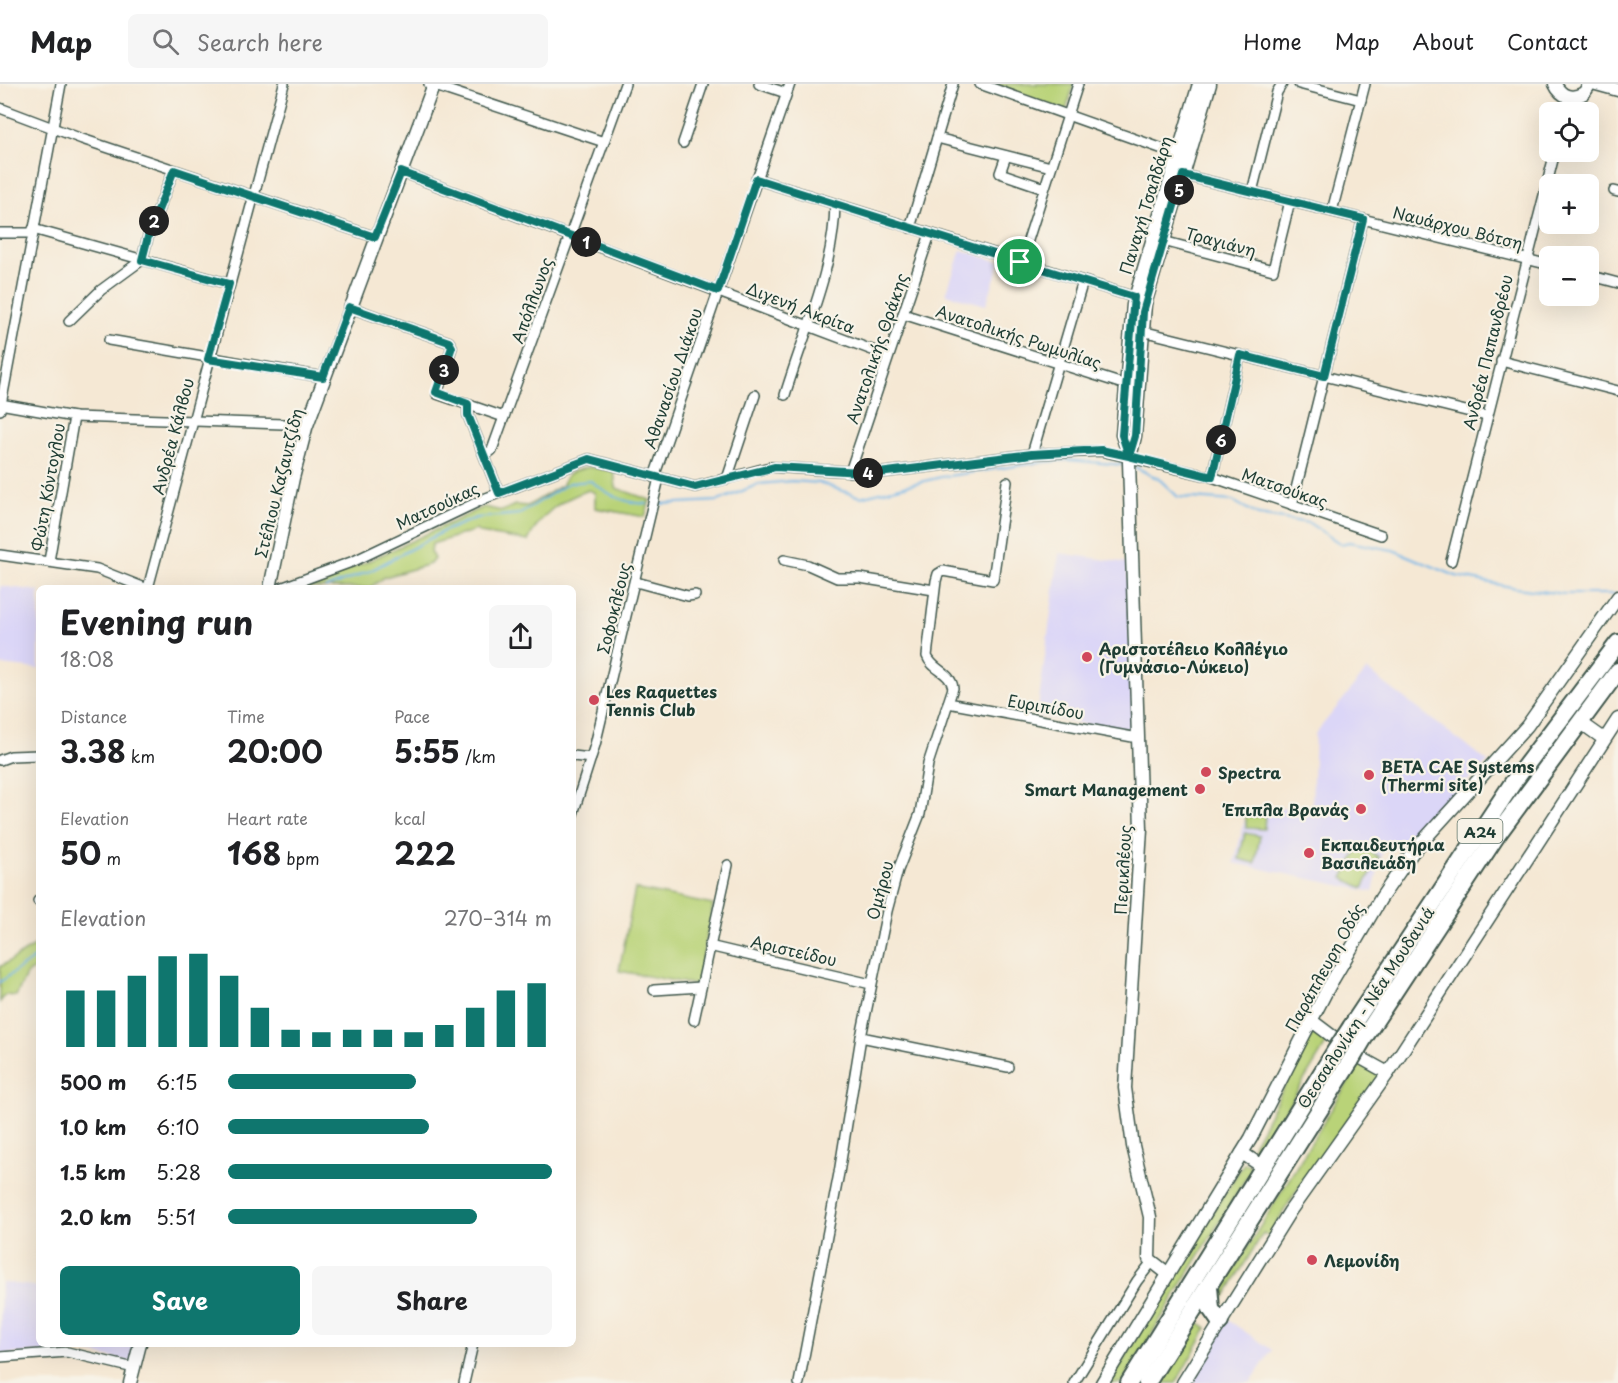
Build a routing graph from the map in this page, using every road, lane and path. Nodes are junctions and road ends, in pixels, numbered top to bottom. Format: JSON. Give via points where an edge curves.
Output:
{"nodes":[{"id":1,"x":61,"y":84,"type":"edge"},
{"id":2,"x":284,"y":84,"type":"edge"},
{"id":3,"x":626,"y":84,"type":"edge"},
{"id":4,"x":704,"y":84,"type":"edge"},
{"id":5,"x":759,"y":84,"type":"edge"},
{"id":6,"x":953,"y":84,"type":"edge"},
{"id":7,"x":980,"y":84,"type":"edge"},
{"id":8,"x":1078,"y":84,"type":"edge"},
{"id":9,"x":1199,"y":84,"type":"edge"},
{"id":10,"x":1210,"y":84,"type":"edge"},
{"id":11,"x":1282,"y":84,"type":"edge"},
{"id":12,"x":1299,"y":84,"type":"edge"},
{"id":13,"x":1365,"y":84,"type":"edge"},
{"id":14,"x":1555,"y":84,"type":"edge"},
{"id":15,"x":1590,"y":84,"type":"edge"},
{"id":16,"x":1596,"y":84,"type":"edge"},
{"id":17,"x":432,"y":85,"type":"edge"},
{"id":18,"x":788,"y":89,"type":"edge"},
{"id":19,"x":1618,"y":90,"type":"edge"},
{"id":20,"x":1569,"y":97,"type":"junction"},
{"id":21,"x":1361,"y":100,"type":"junction"},
{"id":22,"x":1568,"y":102,"type":"edge"},
{"id":23,"x":0,"y":108,"type":"edge"},
{"id":24,"x":1068,"y":114,"type":"junction"},
{"id":25,"x":51,"y":128,"type":"junction"},
{"id":26,"x":937,"y":138,"type":"junction"},
{"id":27,"x":604,"y":142,"type":"junction"},
{"id":28,"x":683,"y":143,"type":"dead end"},
{"id":29,"x":1177,"y":154,"type":"junction"},
{"id":30,"x":1006,"y":156,"type":"junction"},
{"id":31,"x":1552,"y":162,"type":"edge"},
{"id":32,"x":1051,"y":167,"type":"junction"},
{"id":33,"x":174,"y":170,"type":"junction"},
{"id":34,"x":401,"y":172,"type":"junction"},
{"id":35,"x":1183,"y":175,"type":"junction"},
{"id":36,"x":756,"y":179,"type":"junction"},
{"id":37,"x":1044,"y":188,"type":"junction"},
{"id":38,"x":1252,"y":192,"type":"junction"},
{"id":39,"x":253,"y":196,"type":"junction"},
{"id":40,"x":1290,"y":201,"type":"junction"},
{"id":41,"x":835,"y":204,"type":"junction"},
{"id":42,"x":1332,"y":211,"type":"junction"},
{"id":43,"x":1363,"y":219,"type":"junction"},
{"id":44,"x":910,"y":228,"type":"junction"},
{"id":45,"x":33,"y":231,"type":"junction"},
{"id":46,"x":0,"y":233,"type":"edge"},
{"id":47,"x":930,"y":234,"type":"junction"},
{"id":48,"x":570,"y":236,"type":"junction"},
{"id":49,"x":375,"y":237,"type":"junction"},
{"id":50,"x":1163,"y":241,"type":"junction"},
{"id":51,"x":1527,"y":259,"type":"junction"},
{"id":52,"x":142,"y":260,"type":"junction"},
{"id":53,"x":1020,"y":262,"type":"junction"},
{"id":54,"x":1539,"y":262,"type":"edge"},
{"id":55,"x":1599,"y":278,"type":"edge"},
{"id":56,"x":1083,"y":281,"type":"junction"},
{"id":57,"x":1618,"y":283,"type":"edge"},
{"id":58,"x":229,"y":284,"type":"junction"},
{"id":59,"x":718,"y":291,"type":"junction"},
{"id":60,"x":1134,"y":297,"type":"junction"},
{"id":61,"x":349,"y":307,"type":"junction"},
{"id":62,"x":903,"y":315,"type":"junction"},
{"id":63,"x":69,"y":321,"type":"dead end"},
{"id":64,"x":807,"y":326,"type":"junction"},
{"id":65,"x":1142,"y":331,"type":"junction"},
{"id":66,"x":109,"y":340,"type":"dead end"},
{"id":67,"x":1240,"y":355,"type":"junction"},
{"id":68,"x":888,"y":356,"type":"junction"},
{"id":69,"x":208,"y":359,"type":"junction"},
{"id":70,"x":1501,"y":361,"type":"junction"},
{"id":71,"x":1058,"y":364,"type":"junction"},
{"id":72,"x":1324,"y":376,"type":"junction"},
{"id":73,"x":323,"y":377,"type":"junction"},
{"id":74,"x":1126,"y":385,"type":"junction"},
{"id":75,"x":1618,"y":391,"type":"edge"},
{"id":76,"x":755,"y":394,"type":"dead end"},
{"id":77,"x":785,"y":395,"type":"dead end"},
{"id":78,"x":468,"y":404,"type":"junction"},
{"id":79,"x":0,"y":406,"type":"edge"},
{"id":80,"x":1486,"y":416,"type":"junction"},
{"id":81,"x":74,"y":417,"type":"junction"},
{"id":82,"x":504,"y":417,"type":"junction"},
{"id":83,"x":192,"y":421,"type":"junction"},
{"id":84,"x":306,"y":428,"type":"junction"},
{"id":85,"x":1032,"y":454,"type":"junction"},
{"id":86,"x":485,"y":456,"type":"junction"},
{"id":87,"x":1129,"y":459,"type":"junction"},
{"id":88,"x":850,"y":472,"type":"junction"},
{"id":89,"x":657,"y":477,"type":"junction"},
{"id":90,"x":1212,"y":477,"type":"junction"},
{"id":91,"x":727,"y":479,"type":"junction"},
{"id":92,"x":1007,"y":482,"type":"dead end"},
{"id":93,"x":499,"y":493,"type":"junction"},
{"id":94,"x":1292,"y":505,"type":"junction"},
{"id":95,"x":1381,"y":535,"type":"dead end"},
{"id":96,"x":0,"y":555,"type":"edge"},
{"id":97,"x":784,"y":560,"type":"dead end"},
{"id":98,"x":49,"y":561,"type":"junction"},
{"id":99,"x":1451,"y":561,"type":"dead end"},
{"id":100,"x":636,"y":582,"type":"junction"},
{"id":101,"x":140,"y":585,"type":"edge"},
{"id":102,"x":148,"y":585,"type":"edge"},
{"id":103,"x":271,"y":585,"type":"edge"},
{"id":104,"x":288,"y":585,"type":"edge"},
{"id":105,"x":934,"y":590,"type":"junction"},
{"id":106,"x":695,"y":595,"type":"dead end"},
{"id":107,"x":1618,"y":597,"type":"edge"},
{"id":108,"x":1618,"y":643,"type":"edge"},
{"id":109,"x":1618,"y":671,"type":"edge"},
{"id":110,"x":948,"y":703,"type":"junction"},
{"id":111,"x":1618,"y":719,"type":"edge"},
{"id":112,"x":1580,"y":722,"type":"junction"},
{"id":113,"x":1138,"y":738,"type":"junction"},
{"id":114,"x":1604,"y":739,"type":"junction"},
{"id":115,"x":36,"y":755,"type":"edge"},
{"id":116,"x":576,"y":756,"type":"edge"},
{"id":117,"x":591,"y":758,"type":"junction"},
{"id":118,"x":0,"y":760,"type":"edge"},
{"id":119,"x":576,"y":805,"type":"edge"},
{"id":120,"x":729,"y":865,"type":"dead end"},
{"id":121,"x":709,"y":946,"type":"junction"},
{"id":122,"x":872,"y":984,"type":"junction"},
{"id":123,"x":701,"y":987,"type":"junction"},
{"id":124,"x":654,"y":990,"type":"dead end"},
{"id":125,"x":694,"y":1020,"type":"dead end"},
{"id":126,"x":1312,"y":1022,"type":"junction"},
{"id":127,"x":1359,"y":1030,"type":"junction"},
{"id":128,"x":861,"y":1036,"type":"junction"},
{"id":129,"x":1008,"y":1067,"type":"dead end"},
{"id":130,"x":1388,"y":1073,"type":"junction"},
{"id":131,"x":1242,"y":1154,"type":"junction"},
{"id":132,"x":1263,"y":1167,"type":"junction"},
{"id":133,"x":1151,"y":1263,"type":"junction"},
{"id":134,"x":1167,"y":1273,"type":"junction"},
{"id":135,"x":1209,"y":1287,"type":"junction"},
{"id":136,"x":1220,"y":1322,"type":"junction"},
{"id":137,"x":1185,"y":1326,"type":"junction"},
{"id":138,"x":139,"y":1347,"type":"edge"},
{"id":139,"x":472,"y":1347,"type":"edge"},
{"id":140,"x":0,"y":1357,"type":"edge"},
{"id":141,"x":134,"y":1368,"type":"junction"},
{"id":142,"x":1148,"y":1381,"type":"edge"},
{"id":143,"x":130,"y":1383,"type":"edge"},
{"id":144,"x":464,"y":1383,"type":"edge"},
{"id":145,"x":799,"y":1383,"type":"edge"},
{"id":146,"x":1074,"y":1383,"type":"edge"},
{"id":147,"x":1102,"y":1383,"type":"edge"},
{"id":148,"x":1129,"y":1383,"type":"edge"},
{"id":149,"x":1183,"y":1383,"type":"edge"}],
"edges":[{"from":1,"to":25,"type":"street"},
{"from":2,"to":39,"type":"street","name":"Ανδρέα Κάλβου"},
{"from":3,"to":27,"type":"street","name":"Απόλλωνος"},
{"from":4,"to":28,"type":"street"},
{"from":5,"to":18,"type":"street"},
{"from":6,"to":26,"type":"street"},
{"from":7,"to":24,"type":"street"},
{"from":8,"to":24,"type":"street"},
{"from":9,"to":29,"type":"street","name":"Παναγή Τσαλδάρη"},
{"from":10,"to":35,"type":"street","name":"Παναγή Τσαλδάρη"},
{"from":11,"to":38,"type":"street"},
{"from":12,"to":21,"type":"street"},
{"from":13,"to":21,"type":"street"},
{"from":14,"to":20,"type":"street"},
{"from":15,"to":20,"type":"street","via":[[1584,93]]},
{"from":16,"to":19,"type":"street"},
{"from":17,"to":27,"type":"street"},
{"from":17,"to":34,"type":"street","name":"Στέλιου Καζαντζίδη"},
{"from":18,"to":36,"type":"street","name":"Αθανασίου Διάκου"},
{"from":20,"to":22,"type":"street"},
{"from":21,"to":42,"type":"street"},
{"from":23,"to":25,"type":"street"},
{"from":24,"to":29,"type":"street"},
{"from":24,"to":32,"type":"street"},
{"from":25,"to":33,"type":"street"},
{"from":25,"to":45,"type":"street"},
{"from":26,"to":30,"type":"street"},
{"from":26,"to":44,"type":"street"},
{"from":27,"to":48,"type":"street","name":"Απόλλωνος"},
{"from":29,"to":60,"type":"street","name":"Παναγή Τσαλδάρη"},
{"from":30,"to":32,"type":"street"},
{"from":30,"to":37,"type":"street","via":[[1000,173]]},
{"from":31,"to":51,"type":"street","name":"Ανδρέα Παπανδρέου"},
{"from":32,"to":37,"type":"street"},
{"from":33,"to":39,"type":"street"},
{"from":33,"to":52,"type":"street"},
{"from":34,"to":48,"type":"street","name":"Διγενή Ακρίτα"},
{"from":34,"to":49,"type":"street","name":"Στέλιου Καζαντζίδη"},
{"from":35,"to":38,"type":"street","name":"Ναυάρχου Βότση"},
{"from":35,"to":50,"type":"street","name":"Παναγή Τσαλδάρη"},
{"from":36,"to":41,"type":"street"},
{"from":36,"to":59,"type":"street","name":"Αθανασίου Διάκου"},
{"from":37,"to":53,"type":"street"},
{"from":38,"to":40,"type":"street","name":"Ναυάρχου Βότση"},
{"from":39,"to":49,"type":"street"},
{"from":39,"to":58,"type":"street","name":"Ανδρέα Κάλβου"},
{"from":40,"to":42,"type":"street","name":"Ναυάρχου Βότση"},
{"from":40,"to":50,"type":"street","name":"Τραγιάνη","via":[[1273,270]]},
{"from":41,"to":44,"type":"street"},
{"from":41,"to":64,"type":"street","via":[[835,233]]},
{"from":42,"to":43,"type":"street","name":"Ναυάρχου Βότση"},
{"from":43,"to":51,"type":"street","name":"Ναυάρχου Βότση"},
{"from":43,"to":72,"type":"street"},
{"from":44,"to":47,"type":"street"},
{"from":45,"to":46,"type":"street"},
{"from":45,"to":52,"type":"street"},
{"from":45,"to":79,"type":"street"},
{"from":47,"to":53,"type":"street"},
{"from":47,"to":62,"type":"street","name":"Ανατολικής Θράκης"},
{"from":48,"to":59,"type":"street","name":"Διγενή Ακρίτα"},
{"from":48,"to":82,"type":"street","name":"Απόλλωνος"},
{"from":49,"to":61,"type":"street","name":"Στέλιου Καζαντζίδη"},
{"from":50,"to":65,"type":"street","name":"Παναγή Τσαλδάρη","via":[[1145,304]]},
{"from":51,"to":54,"type":"street","name":"Ναυάρχου Βότση"},
{"from":51,"to":70,"type":"street","name":"Ανδρέα Παπανδρέου"},
{"from":52,"to":58,"type":"street"},
{"from":52,"to":63,"type":"street","via":[[101,290]]},
{"from":53,"to":56,"type":"street"},
{"from":55,"to":57,"type":"street"},
{"from":56,"to":60,"type":"street"},
{"from":56,"to":71,"type":"street"},
{"from":58,"to":69,"type":"street","name":"Ανδρέα Κάλβου"},
{"from":59,"to":64,"type":"street","name":"Διγενή Ακρίτα"},
{"from":59,"to":89,"type":"street","name":"Αθανασίου Διάκου"},
{"from":60,"to":74,"type":"street","name":"Παναγή Τσαλδάρη"},
{"from":61,"to":73,"type":"street","name":"Στέλιου Καζαντζίδη"},
{"from":61,"to":78,"type":"street","via":[[451,343],[436,392]]},
{"from":62,"to":68,"type":"street","name":"Ανατολικής Θράκης"},
{"from":62,"to":71,"type":"street","name":"Ανατολικής Ρωμυλίας"},
{"from":64,"to":68,"type":"street","name":"Διγενή Ακρίτα"},
{"from":64,"to":77,"type":"street"},
{"from":65,"to":67,"type":"street"},
{"from":65,"to":87,"type":"street","name":"Παναγή Τσαλδάρη","via":[[1135,436]]},
{"from":66,"to":69,"type":"street"},
{"from":67,"to":72,"type":"street"},
{"from":67,"to":90,"type":"street"},
{"from":68,"to":88,"type":"street","name":"Ανατολικής Θράκης"},
{"from":69,"to":73,"type":"street"},
{"from":69,"to":83,"type":"street","name":"Ανδρέα Κάλβου"},
{"from":70,"to":75,"type":"street"},
{"from":70,"to":80,"type":"street","name":"Ανδρέα Παπανδρέου"},
{"from":71,"to":74,"type":"street","name":"Ανατολικής Ρωμυλίας"},
{"from":71,"to":85,"type":"street"},
{"from":72,"to":80,"type":"street"},
{"from":72,"to":94,"type":"street"},
{"from":73,"to":84,"type":"street","name":"Στέλιου Καζαντζίδη"},
{"from":74,"to":87,"type":"street","name":"Παναγή Τσαλδάρη","via":[[1122,435]]},
{"from":76,"to":91,"type":"street"},
{"from":78,"to":82,"type":"street"},
{"from":78,"to":86,"type":"street","via":[[468,415]]},
{"from":79,"to":81,"type":"street"},
{"from":80,"to":99,"type":"street","name":"Ανδρέα Παπανδρέου"},
{"from":81,"to":83,"type":"street"},
{"from":81,"to":98,"type":"street","name":"Φώτη Κόντογλου"},
{"from":82,"to":86,"type":"street","name":"Απόλλωνος","via":[[492,450]]},
{"from":83,"to":84,"type":"street"},
{"from":83,"to":102,"type":"street","name":"Ανδρέα Κάλβου"},
{"from":84,"to":103,"type":"street","name":"Στέλιου Καζαντζίδη"},
{"from":85,"to":87,"type":"street","name":"Ματσούκας","via":[[1101,450]]},
{"from":85,"to":88,"type":"street","name":"Ματσούκας","via":[[879,473]]},
{"from":86,"to":93,"type":"street"},
{"from":87,"to":90,"type":"street","name":"Ματσούκας"},
{"from":87,"to":113,"type":"street","name":"Περικλέους"},
{"from":88,"to":91,"type":"street","name":"Ματσούκας","via":[[775,467]]},
{"from":89,"to":91,"type":"street","name":"Ματσούκας","via":[[695,487]]},
{"from":89,"to":93,"type":"street","name":"Ματσούκας","via":[[589,459]]},
{"from":89,"to":100,"type":"street","name":"Σοφοκλέους"},
{"from":90,"to":94,"type":"street","name":"Ματσούκας"},
{"from":92,"to":105,"type":"street","via":[[992,580],[942,571]]},
{"from":93,"to":104,"type":"street","name":"Ματσούκας","via":[[354,561]]},
{"from":94,"to":95,"type":"street","name":"Ματσούκας"},
{"from":96,"to":98,"type":"street"},
{"from":97,"to":105,"type":"street","via":[[837,578]]},
{"from":98,"to":101,"type":"street","via":[[103,570]]},
{"from":100,"to":106,"type":"street"},
{"from":100,"to":117,"type":"street","name":"Σοφοκλέους"},
{"from":105,"to":110,"type":"street","name":"Ομήρου","via":[[927,656],[933,666],[952,680]]},
{"from":107,"to":126,"type":"street","name":"Παράπλευρη Οδός","via":[[1527,726],[1412,853],[1357,938]]},
{"from":108,"to":127,"type":"highway","name":"Θεσσαλονίκη - Νέα Μουδανιά","number":"Α24","via":[[1514,781]]},
{"from":109,"to":112,"type":"highway","name":"Θεσσαλονίκη - Νέα Μουδανιά","number":"Α24"},
{"from":110,"to":113,"type":"street","name":"Ευριπίδου"},
{"from":110,"to":122,"type":"street","name":"Ομήρου","via":[[928,764],[918,820],[892,890]]},
{"from":111,"to":114,"type":"street"},
{"from":112,"to":114,"type":"street"},
{"from":112,"to":127,"type":"highway","name":"Θεσσαλονίκη - Νέα Μουδανιά","number":"Α24"},
{"from":113,"to":133,"type":"street","name":"Περικλέους","via":[[1141,840],[1125,1088],[1133,1146],[1150,1217]]},
{"from":114,"to":130,"type":"street"},
{"from":115,"to":118,"type":"street"},
{"from":116,"to":117,"type":"street"},
{"from":117,"to":119,"type":"street","name":"Σοφοκλέους"},
{"from":120,"to":121,"type":"street"},
{"from":121,"to":122,"type":"street","name":"Αριστείδου"},
{"from":121,"to":123,"type":"street"},
{"from":122,"to":128,"type":"street","name":"Ομήρου"},
{"from":123,"to":124,"type":"street"},
{"from":123,"to":125,"type":"street"},
{"from":126,"to":130,"type":"street"},
{"from":126,"to":131,"type":"street","name":"Παράπλευρη Οδός"},
{"from":127,"to":132,"type":"highway","name":"Θεσσαλονίκη - Νέα Μουδανιά","number":"Α24","bridge":true,"via":[[1336,1050]]},
{"from":127,"to":135,"type":"highway","name":"Θεσσαλονίκη - Νέα Μουδανιά","number":"Α24","bridge":true,"via":[[1351,1060]]},
{"from":128,"to":129,"type":"street"},
{"from":128,"to":145,"type":"street","name":"Ομήρου"},
{"from":130,"to":136,"type":"street","via":[[1290,1211]]},
{"from":131,"to":132,"type":"street"},
{"from":131,"to":134,"type":"street","name":"Παράπλευρη Οδός"},
{"from":132,"to":148,"type":"highway","name":"Θεσσαλονίκη - Νέα Μουδανιά","number":"Α24"},
{"from":133,"to":134,"type":"street"},
{"from":133,"to":146,"type":"street"},
{"from":134,"to":147,"type":"street","name":"Παράπλευρη Οδός"},
{"from":135,"to":136,"type":"highway","via":[[1211,1309]]},
{"from":135,"to":137,"type":"highway","name":"Θεσσαλονίκη - Νέα Μουδανιά","number":"Α24"},
{"from":136,"to":137,"type":"highway","via":[[1206,1319]]},
{"from":136,"to":149,"type":"street"},
{"from":137,"to":142,"type":"highway","name":"Θεσσαλονίκη - Νέα Μουδανιά","number":"Α24"},
{"from":138,"to":141,"type":"street"},
{"from":139,"to":144,"type":"street"},
{"from":140,"to":141,"type":"street","via":[[67,1352]]},
{"from":141,"to":143,"type":"street"}]}
